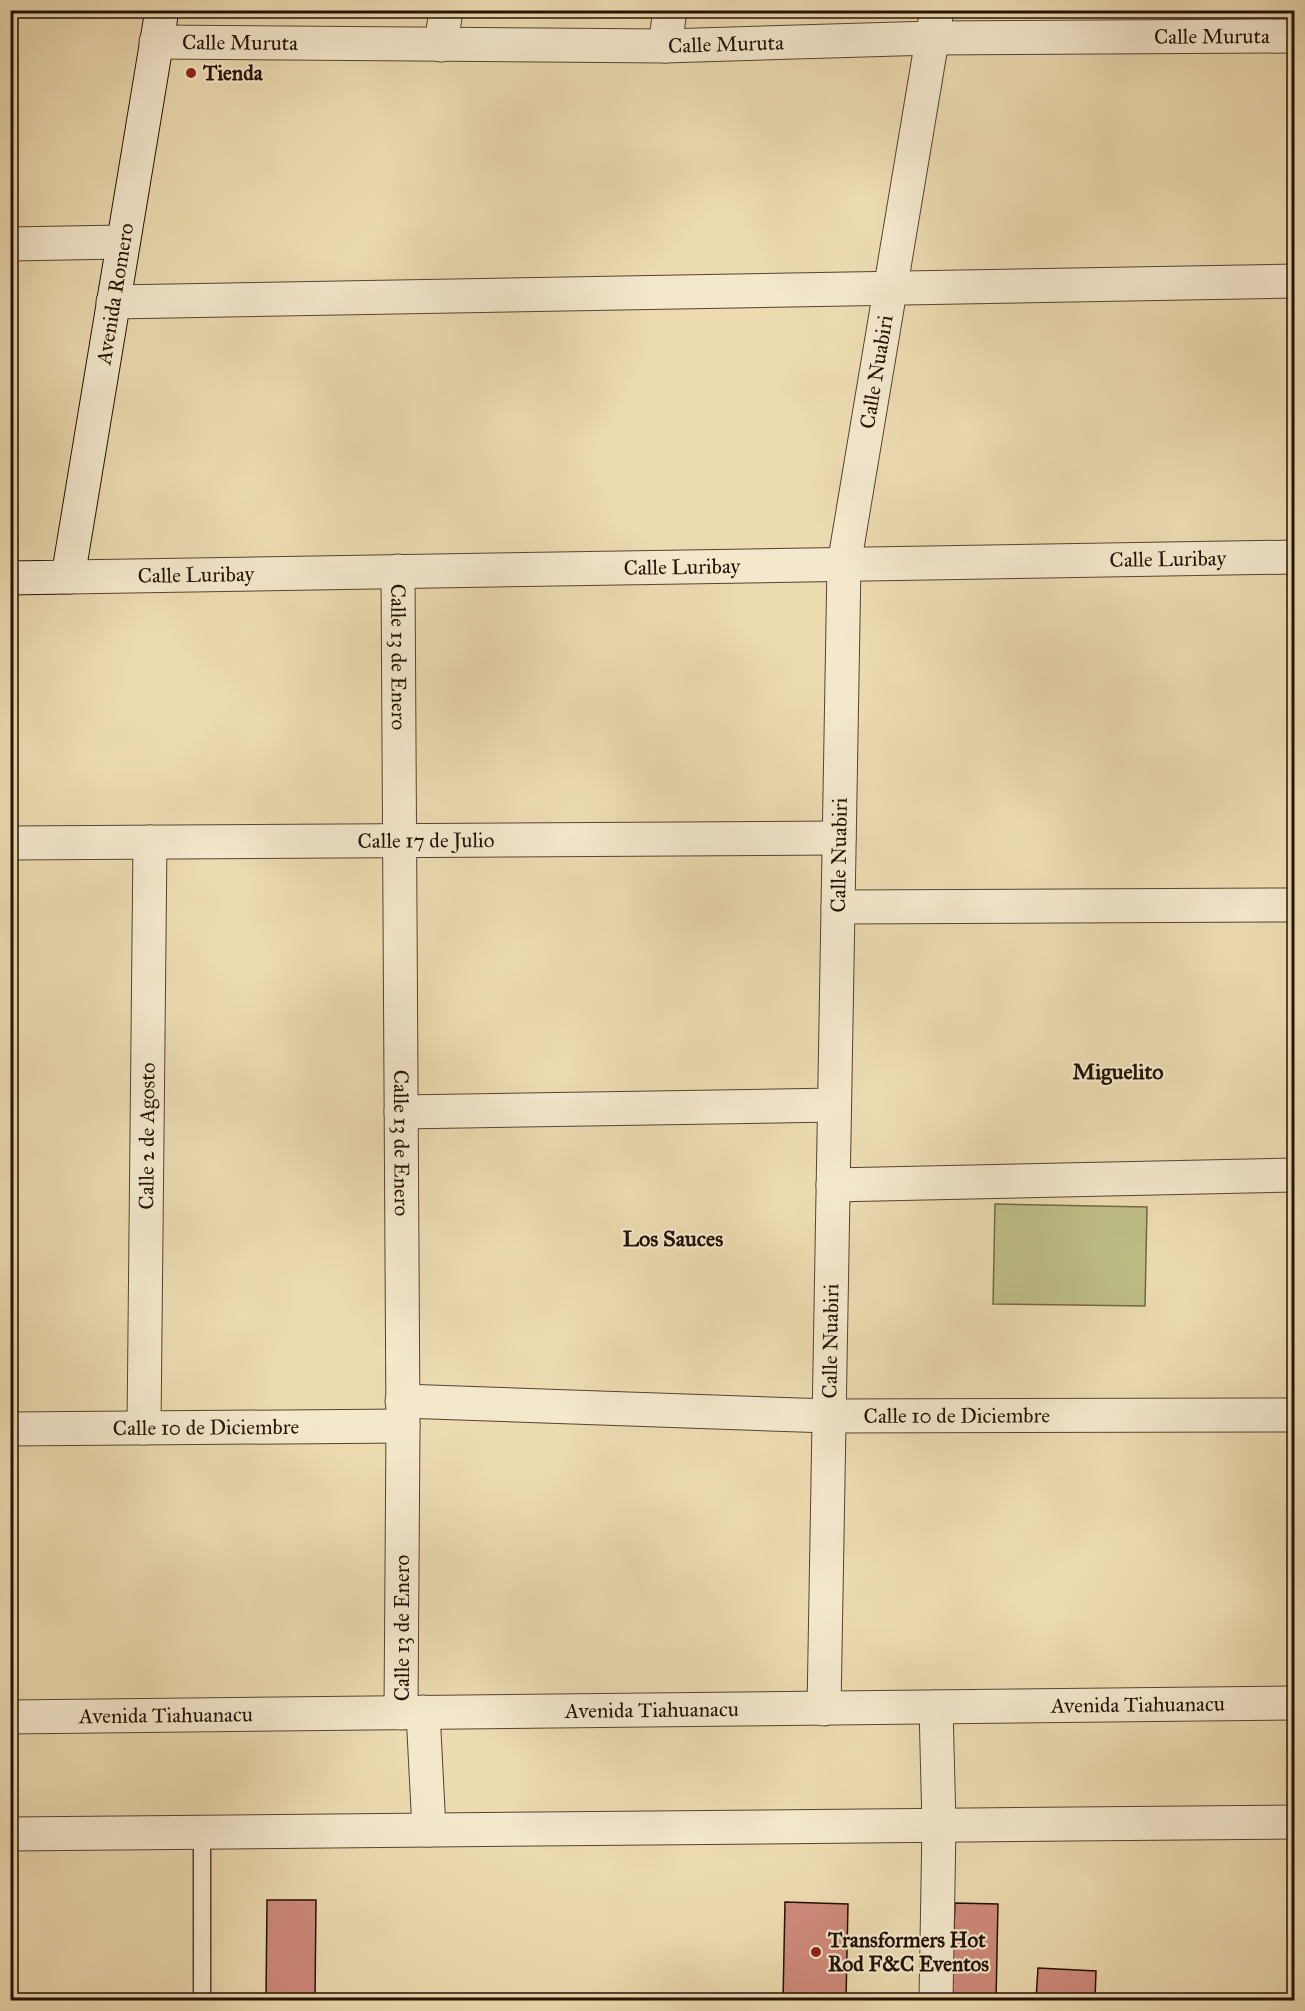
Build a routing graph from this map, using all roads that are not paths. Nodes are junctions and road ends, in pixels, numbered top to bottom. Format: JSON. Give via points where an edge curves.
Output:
{"nodes":[{"id":1,"x":446,"y":10,"type":"edge"},
{"id":2,"x":670,"y":10,"type":"edge"},
{"id":3,"x":1190,"y":23,"type":"edge"},
{"id":4,"x":934,"y":24,"type":"edge"},
{"id":5,"x":159,"y":26,"type":"edge"},
{"id":6,"x":1294,"y":36,"type":"edge"},
{"id":7,"x":441,"y":45,"type":"junction"},
{"id":8,"x":665,"y":46,"type":"junction"},
{"id":9,"x":123,"y":242,"type":"junction"},
{"id":10,"x":10,"y":244,"type":"edge"},
{"id":11,"x":1294,"y":281,"type":"edge"},
{"id":12,"x":891,"y":289,"type":"junction"},
{"id":13,"x":113,"y":302,"type":"junction"},
{"id":14,"x":1294,"y":557,"type":"edge"},
{"id":15,"x":843,"y":564,"type":"junction"},
{"id":16,"x":398,"y":571,"type":"junction"},
{"id":17,"x":68,"y":577,"type":"junction"},
{"id":18,"x":10,"y":578,"type":"edge"},
{"id":19,"x":839,"y":838,"type":"junction"},
{"id":20,"x":400,"y":841,"type":"junction"},
{"id":21,"x":150,"y":842,"type":"junction"},
{"id":22,"x":10,"y":843,"type":"edge"},
{"id":23,"x":1294,"y":905,"type":"edge"},
{"id":24,"x":838,"y":907,"type":"junction"},
{"id":25,"x":834,"y":1105,"type":"junction"},
{"id":26,"x":401,"y":1112,"type":"junction"},
{"id":27,"x":1294,"y":1175,"type":"edge"},
{"id":28,"x":833,"y":1185,"type":"junction"},
{"id":29,"x":403,"y":1414,"type":"junction"},
{"id":30,"x":1294,"y":1415,"type":"edge"},
{"id":31,"x":829,"y":1416,"type":"junction"},
{"id":32,"x":144,"y":1428,"type":"junction"},
{"id":33,"x":10,"y":1429,"type":"edge"},
{"id":34,"x":1294,"y":1703,"type":"edge"},
{"id":35,"x":936,"y":1707,"type":"junction"},
{"id":36,"x":824,"y":1708,"type":"junction"},
{"id":37,"x":412,"y":1713,"type":"junction"},
{"id":38,"x":10,"y":1717,"type":"edge"},
{"id":39,"x":1294,"y":1822,"type":"edge"},
{"id":40,"x":939,"y":1825,"type":"junction"},
{"id":41,"x":429,"y":1830,"type":"junction"},
{"id":42,"x":202,"y":1832,"type":"junction"},
{"id":43,"x":10,"y":1834,"type":"edge"},
{"id":44,"x":202,"y":2001,"type":"edge"},
{"id":45,"x":936,"y":2001,"type":"edge"}],
"edges":[{"from":1,"to":7,"type":"street"},
{"from":2,"to":8,"type":"street"},
{"from":3,"to":4,"type":"street","name":"Calle Muruta"},
{"from":3,"to":6,"type":"street","name":"Calle Muruta"},
{"from":4,"to":8,"type":"street","name":"Calle Muruta"},
{"from":4,"to":12,"type":"street","name":"Calle Nuabiri"},
{"from":5,"to":7,"type":"street","name":"Calle Muruta"},
{"from":5,"to":9,"type":"street","name":"Avenida Romero"},
{"from":7,"to":8,"type":"street","name":"Calle Muruta"},
{"from":9,"to":10,"type":"street"},
{"from":9,"to":13,"type":"street","name":"Avenida Romero"},
{"from":11,"to":12,"type":"street"},
{"from":12,"to":13,"type":"street"},
{"from":12,"to":15,"type":"street","name":"Calle Nuabiri"},
{"from":13,"to":17,"type":"street","name":"Avenida Romero"},
{"from":14,"to":15,"type":"street","name":"Calle Luribay"},
{"from":15,"to":16,"type":"street","name":"Calle Luribay"},
{"from":15,"to":19,"type":"street","name":"Calle Nuabiri"},
{"from":16,"to":17,"type":"street","name":"Calle Luribay"},
{"from":16,"to":20,"type":"street","name":"Calle 13 de Enero"},
{"from":17,"to":18,"type":"street","name":"Calle Luribay"},
{"from":19,"to":20,"type":"street","name":"Calle 17 de Julio"},
{"from":19,"to":24,"type":"street","name":"Calle Nuabiri"},
{"from":20,"to":21,"type":"street","name":"Calle 17 de Julio"},
{"from":20,"to":26,"type":"street","name":"Calle 13 de Enero"},
{"from":21,"to":22,"type":"street","name":"Calle 17 de Julio"},
{"from":21,"to":32,"type":"street","name":"Calle 2 de Agosto"},
{"from":23,"to":24,"type":"street"},
{"from":24,"to":25,"type":"street","name":"Calle Nuabiri"},
{"from":25,"to":26,"type":"street"},
{"from":25,"to":28,"type":"street","name":"Calle Nuabiri"},
{"from":26,"to":29,"type":"street","name":"Calle 13 de Enero"},
{"from":27,"to":28,"type":"street"},
{"from":28,"to":31,"type":"street","name":"Calle Nuabiri"},
{"from":29,"to":31,"type":"street","name":"Calle 10 de Diciembre"},
{"from":29,"to":32,"type":"street","name":"Calle 10 de Diciembre"},
{"from":29,"to":37,"type":"street","name":"Calle 13 de Enero"},
{"from":30,"to":31,"type":"street","name":"Calle 10 de Diciembre"},
{"from":31,"to":36,"type":"street","name":"Calle Nuabiri"},
{"from":32,"to":33,"type":"street","name":"Calle 10 de Diciembre"},
{"from":34,"to":35,"type":"street","name":"Avenida Tiahuanacu"},
{"from":35,"to":36,"type":"street","name":"Avenida Tiahuanacu"},
{"from":35,"to":40,"type":"street"},
{"from":36,"to":37,"type":"street","name":"Avenida Tiahuanacu"},
{"from":37,"to":38,"type":"street","name":"Avenida Tiahuanacu"},
{"from":37,"to":41,"type":"street","name":"Calle 13 de Enero"},
{"from":39,"to":40,"type":"street"},
{"from":40,"to":41,"type":"street"},
{"from":40,"to":45,"type":"street"},
{"from":41,"to":42,"type":"street"},
{"from":42,"to":43,"type":"street"},
{"from":42,"to":44,"type":"lane"}]}
